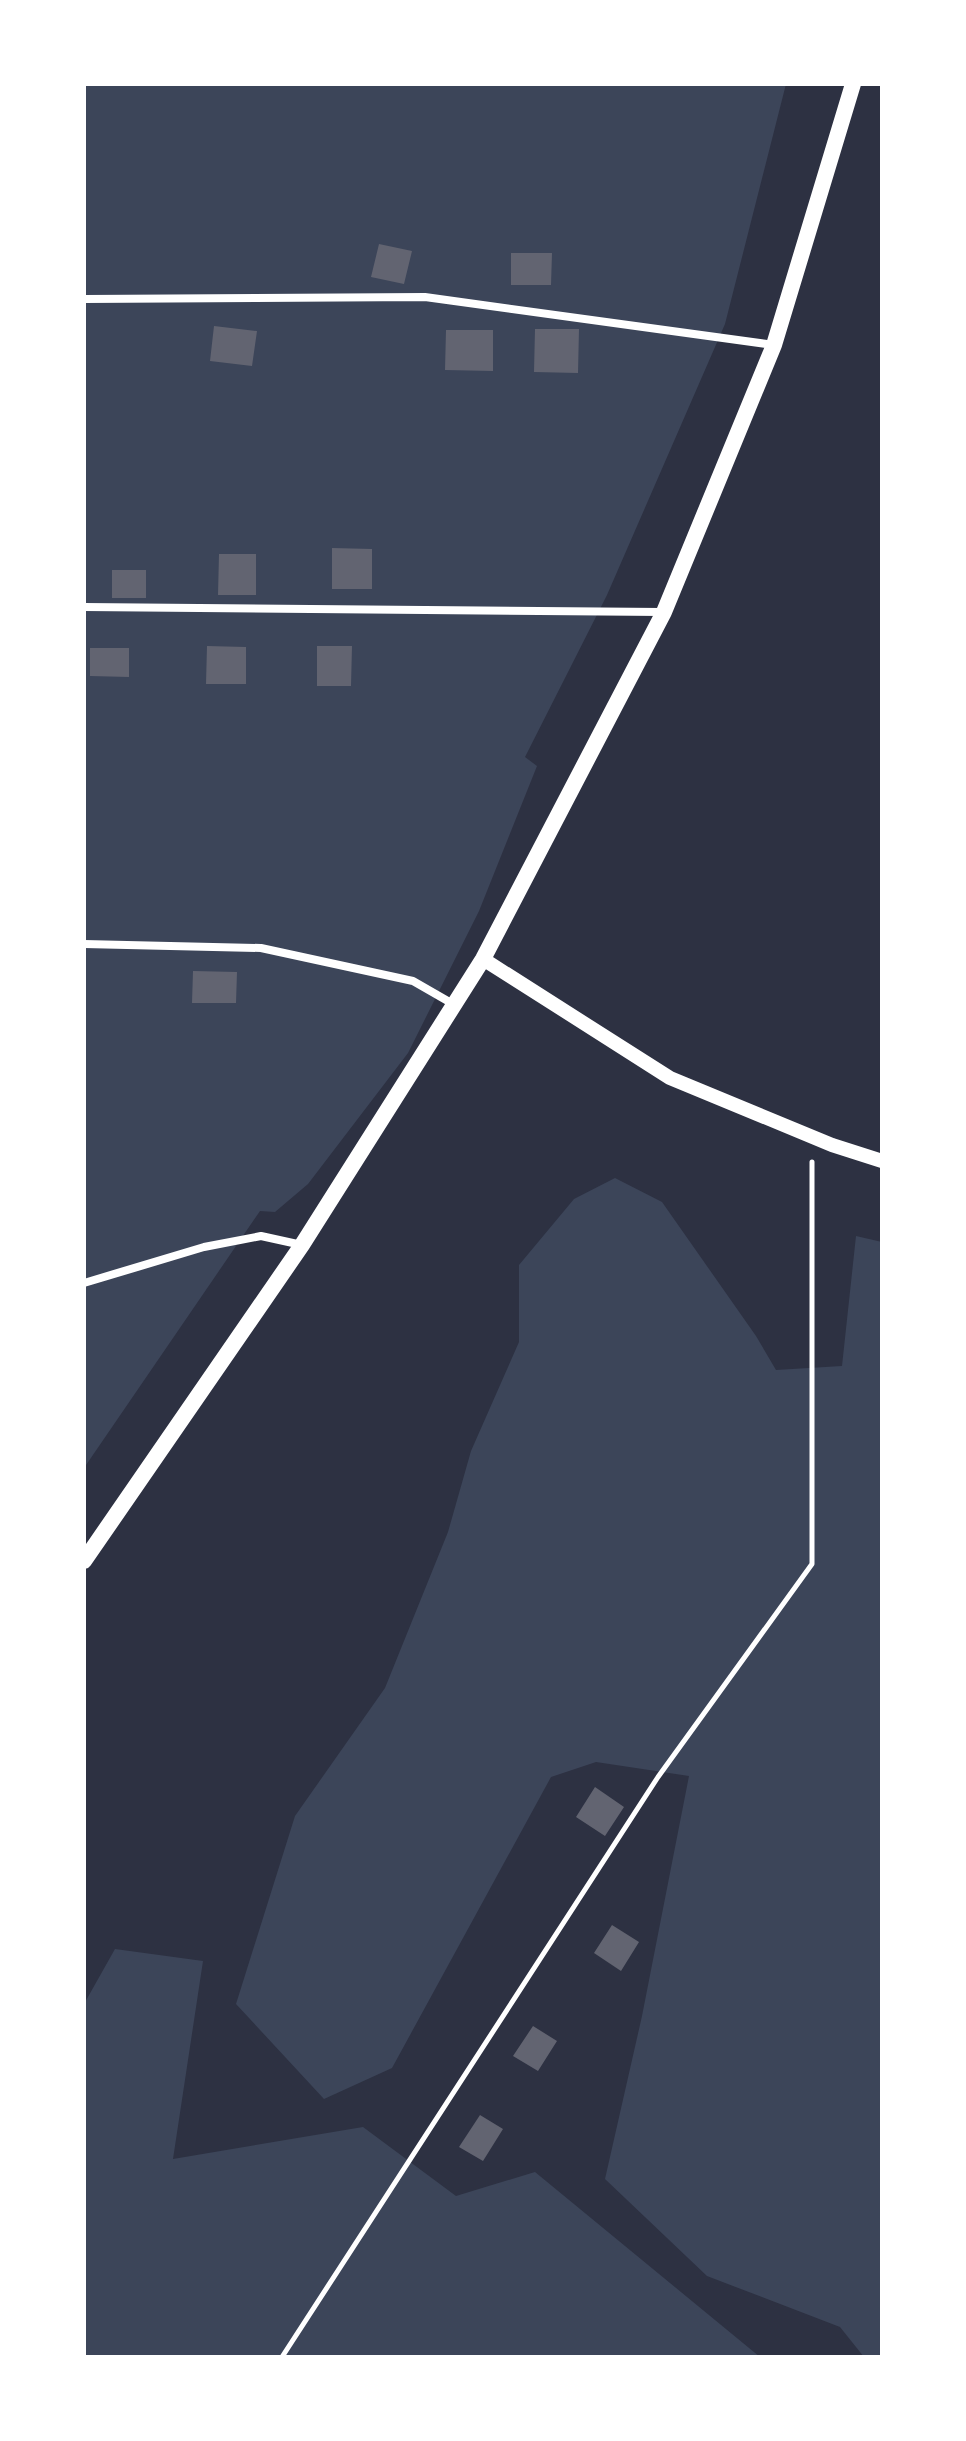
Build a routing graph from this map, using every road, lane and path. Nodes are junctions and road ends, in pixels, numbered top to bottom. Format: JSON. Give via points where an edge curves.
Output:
{"nodes":[{"id":1,"x":853,"y":84,"type":"edge"},
{"id":2,"x":84,"y":299,"type":"edge"},
{"id":3,"x":774,"y":345,"type":"junction"},
{"id":4,"x":84,"y":607,"type":"edge"},
{"id":5,"x":664,"y":612,"type":"junction"},
{"id":6,"x":84,"y":944,"type":"edge"},
{"id":7,"x":483,"y":959,"type":"junction"},
{"id":8,"x":453,"y":1004,"type":"junction"},
{"id":9,"x":812,"y":1137,"type":"junction"},
{"id":10,"x":882,"y":1161,"type":"edge"},
{"id":11,"x":302,"y":1245,"type":"junction"},
{"id":12,"x":84,"y":1283,"type":"edge"},
{"id":13,"x":84,"y":1561,"type":"edge"},
{"id":14,"x":282,"y":2357,"type":"edge"}],
"edges":[{"from":1,"to":3,"type":"main road"},
{"from":2,"to":3,"type":"street","via":[[425,297]]},
{"from":3,"to":5,"type":"main road"},
{"from":4,"to":5,"type":"street"},
{"from":5,"to":7,"type":"main road"},
{"from":6,"to":8,"type":"street","via":[[261,948],[413,981]]},
{"from":7,"to":8,"type":"main road"},
{"from":7,"to":9,"type":"street","via":[[670,1078]]},
{"from":8,"to":11,"type":"main road"},
{"from":9,"to":10,"type":"street"},
{"from":9,"to":14,"type":"path","via":[[812,1564],[658,1777]]},
{"from":11,"to":12,"type":"street","via":[[261,1236]]},
{"from":11,"to":13,"type":"main road"}]}
